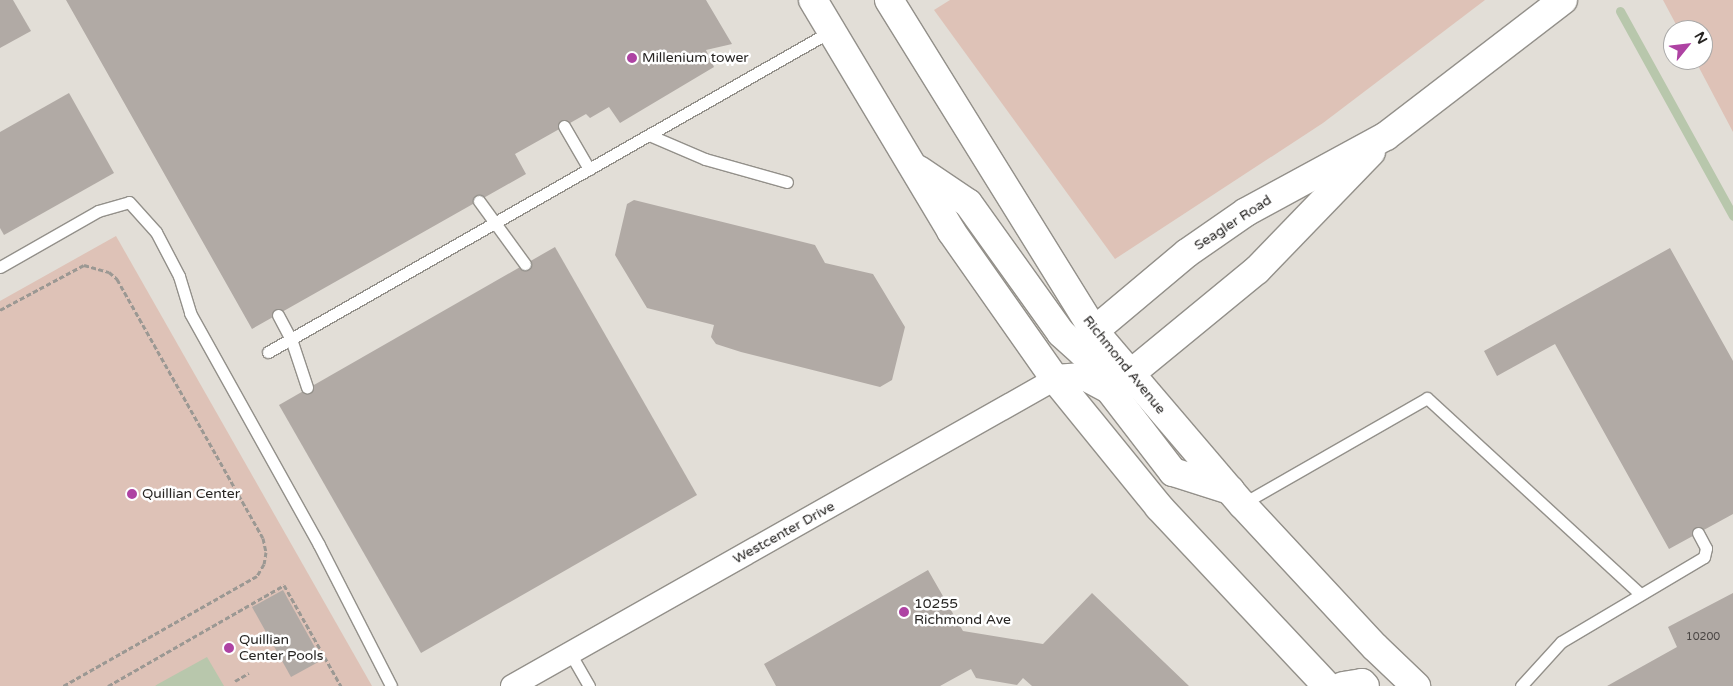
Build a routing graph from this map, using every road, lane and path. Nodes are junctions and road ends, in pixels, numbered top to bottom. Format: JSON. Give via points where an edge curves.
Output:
{"nodes":[{"id":1,"x":813,"y":0,"type":"edge"},
{"id":2,"x":889,"y":0,"type":"edge"},
{"id":3,"x":1563,"y":0,"type":"edge"},
{"id":4,"x":832,"y":31,"type":"junction"},
{"id":5,"x":564,"y":126,"type":"dead end"},
{"id":6,"x":649,"y":135,"type":"junction"},
{"id":7,"x":1386,"y":136,"type":"junction"},
{"id":8,"x":912,"y":164,"type":"junction"},
{"id":9,"x":589,"y":169,"type":"junction"},
{"id":10,"x":787,"y":182,"type":"dead end"},
{"id":11,"x":479,"y":201,"type":"dead end"},
{"id":12,"x":497,"y":222,"type":"junction"},
{"id":13,"x":525,"y":264,"type":"dead end"},
{"id":14,"x":0,"y":267,"type":"edge"},
{"id":15,"x":0,"y":310,"type":"edge"},
{"id":16,"x":278,"y":315,"type":"dead end"},
{"id":17,"x":1094,"y":331,"type":"junction"},
{"id":18,"x":291,"y":339,"type":"junction"},
{"id":19,"x":268,"y":352,"type":"dead end"},
{"id":20,"x":1129,"y":375,"type":"junction"},
{"id":21,"x":1055,"y":379,"type":"junction"},
{"id":22,"x":307,"y":386,"type":"dead end"},
{"id":23,"x":1236,"y":497,"type":"junction"},
{"id":24,"x":1698,"y":533,"type":"dead end"},
{"id":25,"x":1639,"y":593,"type":"junction"},
{"id":26,"x":570,"y":653,"type":"junction"},
{"id":27,"x":249,"y":673,"type":"dead end"},
{"id":28,"x":536,"y":680,"type":"edge"},
{"id":29,"x":235,"y":681,"type":"dead end"},
{"id":30,"x":63,"y":686,"type":"edge"},
{"id":31,"x":108,"y":686,"type":"edge"},
{"id":32,"x":341,"y":686,"type":"edge"},
{"id":33,"x":391,"y":686,"type":"edge"},
{"id":34,"x":512,"y":686,"type":"edge"},
{"id":35,"x":589,"y":686,"type":"edge"},
{"id":36,"x":1327,"y":686,"type":"edge"},
{"id":37,"x":1344,"y":686,"type":"edge"},
{"id":38,"x":1365,"y":686,"type":"edge"},
{"id":39,"x":1416,"y":686,"type":"edge"},
{"id":40,"x":1521,"y":686,"type":"edge"}],
"edges":[{"from":1,"to":4,"type":"main road"},
{"from":2,"to":17,"type":"main road","name":"Richmond Avenue"},
{"from":3,"to":7,"type":"main road","name":"Seagler Road"},
{"from":4,"to":6,"type":"lane"},
{"from":4,"to":8,"type":"main road"},
{"from":5,"to":9,"type":"lane"},
{"from":6,"to":9,"type":"lane"},
{"from":6,"to":10,"type":"lane","via":[[705,159]]},
{"from":7,"to":17,"type":"main road","name":"Seagler Road","via":[[1246,212],[1187,252]]},
{"from":7,"to":20,"type":"main road","name":"Seagler Road","via":[[1257,270]]},
{"from":8,"to":20,"type":"main road","via":[[968,203],[1061,333],[1082,352]]},
{"from":8,"to":21,"type":"main road","via":[[951,231]]},
{"from":9,"to":12,"type":"lane"},
{"from":11,"to":12,"type":"lane"},
{"from":12,"to":13,"type":"lane"},
{"from":12,"to":18,"type":"lane"},
{"from":14,"to":33,"type":"lane","via":[[98,211],[129,202],[156,232],[178,276],[190,313],[319,545]]},
{"from":15,"to":30,"type":"path","via":[[84,265],[110,272],[117,279],[263,538],[266,552],[264,564],[256,576]]},
{"from":16,"to":18,"type":"lane"},
{"from":17,"to":20,"type":"main road","name":"Richmond Avenue"},
{"from":18,"to":19,"type":"lane"},
{"from":18,"to":22,"type":"lane"},
{"from":20,"to":23,"type":"main road","name":"Richmond Avenue"},
{"from":21,"to":23,"type":"main road","via":[[1086,377],[1110,388],[1173,472]]},
{"from":21,"to":26,"type":"street","name":"Westcenter Drive"},
{"from":21,"to":36,"type":"main road","via":[[1159,507]]},
{"from":23,"to":25,"type":"lane","via":[[1427,398]]},
{"from":23,"to":39,"type":"main road","name":"Richmond Avenue","via":[[1362,634]]},
{"from":24,"to":25,"type":"lane","via":[[1706,548],[1704,557]]},
{"from":25,"to":40,"type":"lane","via":[[1561,642]]},
{"from":26,"to":28,"type":"street","name":"Westcenter Drive"},
{"from":26,"to":35,"type":"lane"},
{"from":27,"to":29,"type":"path"},
{"from":28,"to":34,"type":"street","name":"Westcenter Drive"},
{"from":31,"to":32,"type":"path","via":[[284,585]]},
{"from":37,"to":38,"type":"main road","via":[[1362,682]]}]}
